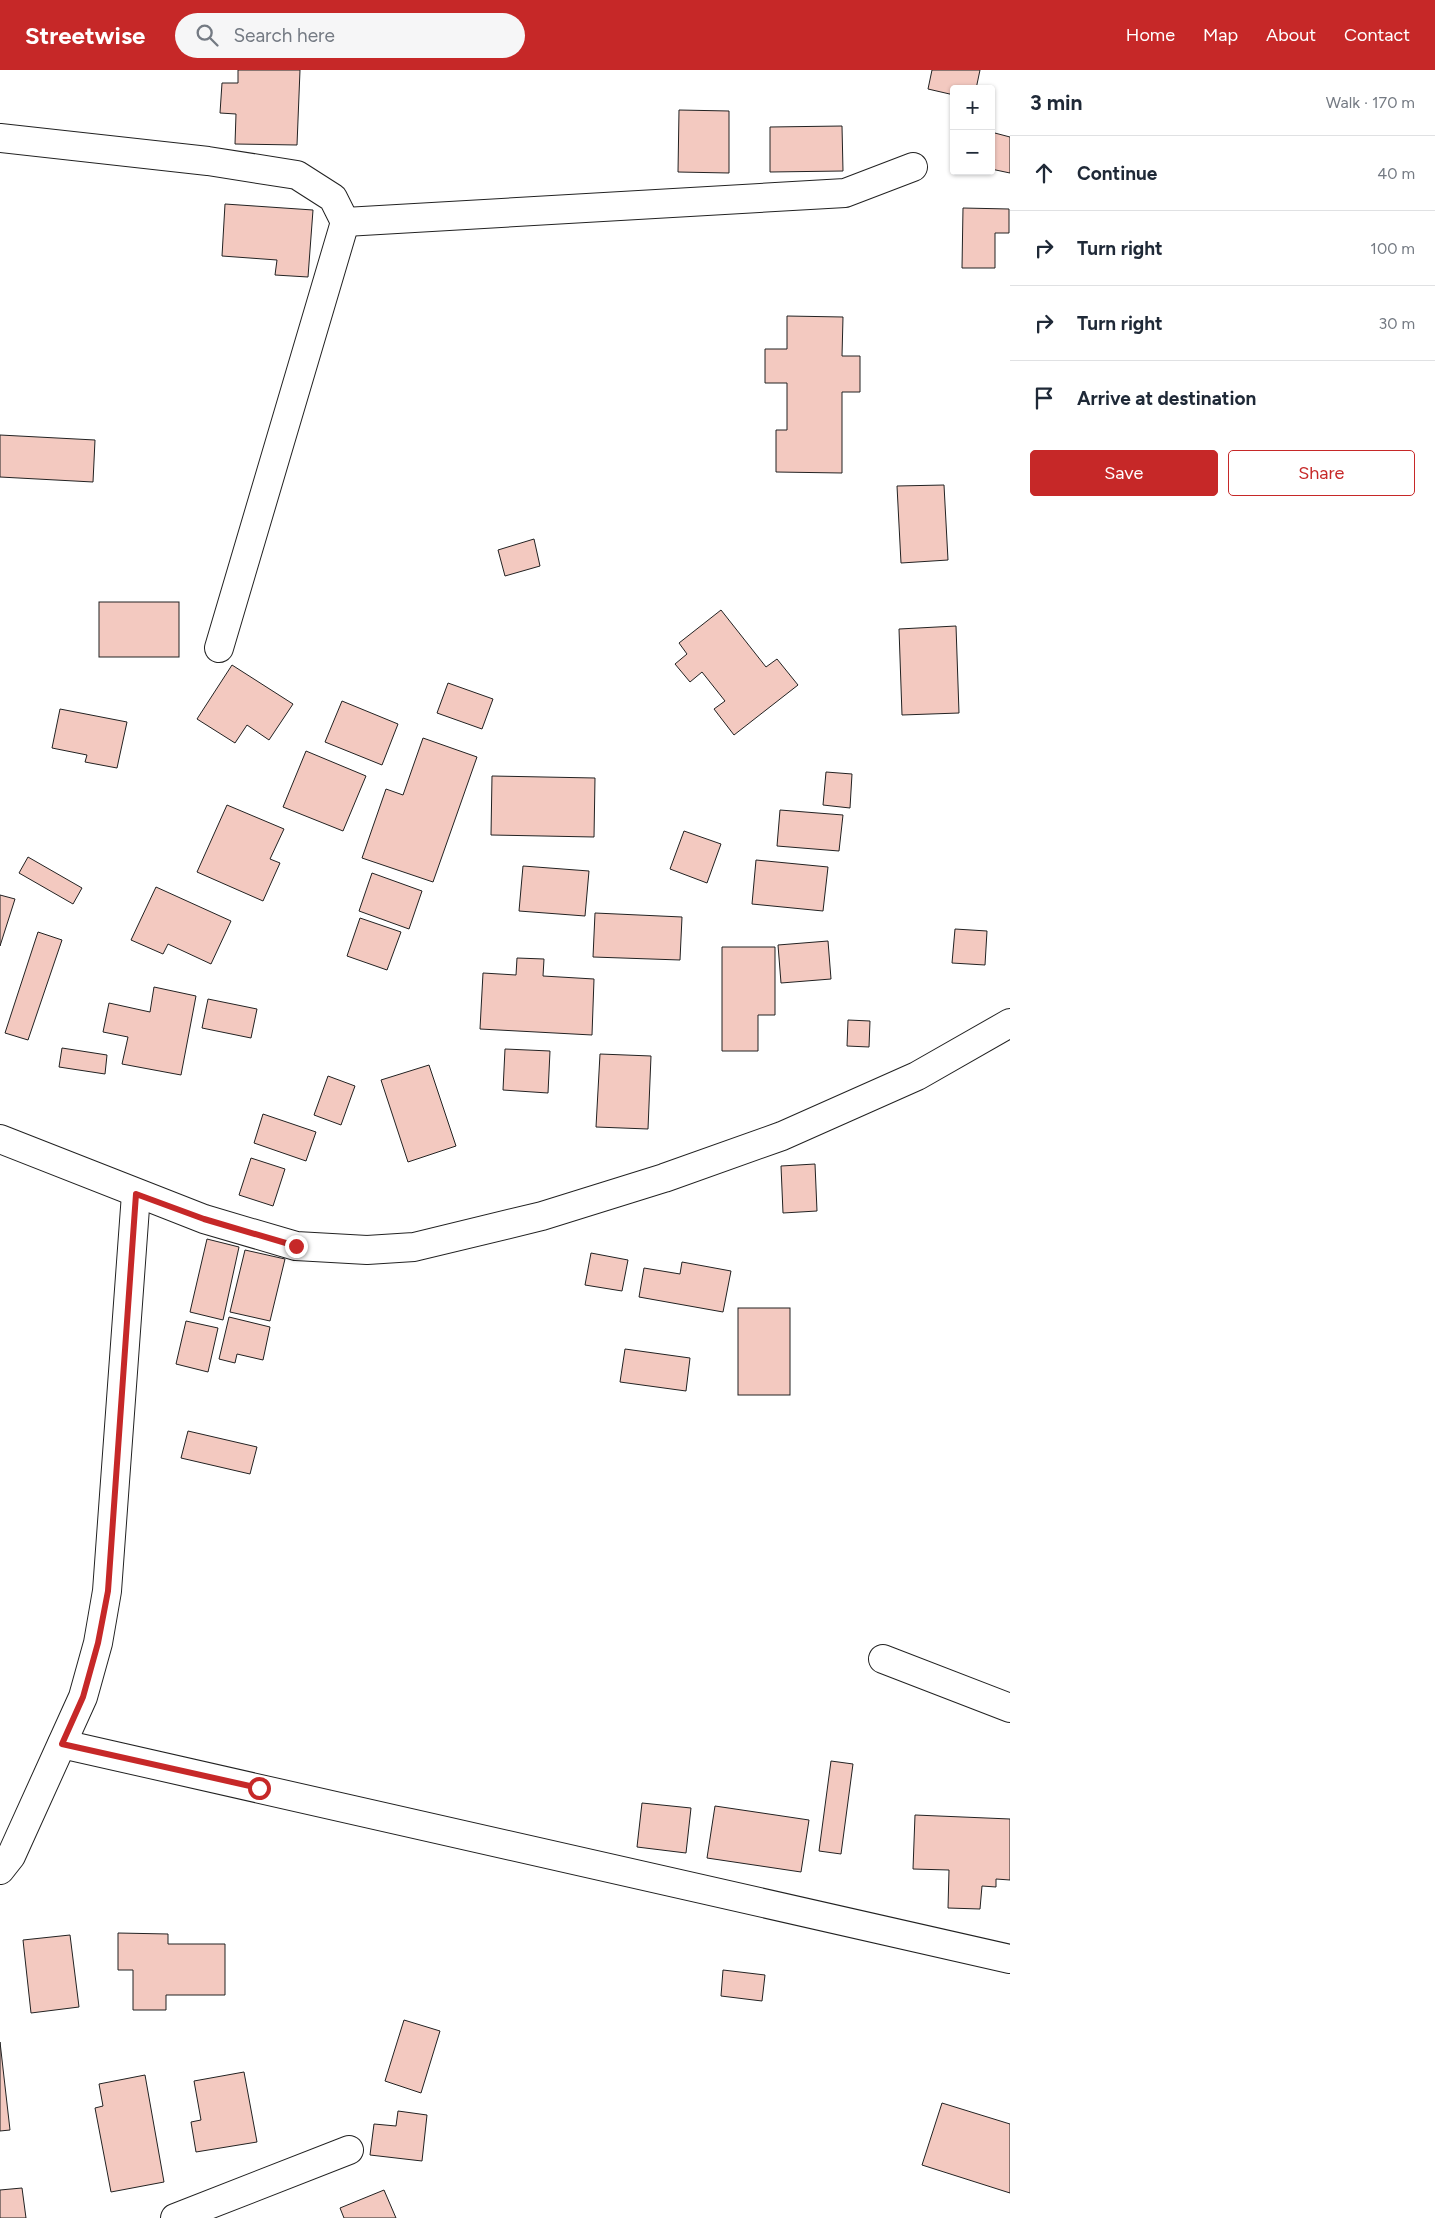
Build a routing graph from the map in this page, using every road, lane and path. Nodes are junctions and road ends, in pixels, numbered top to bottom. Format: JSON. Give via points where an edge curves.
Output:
{"nodes":[{"id":1,"x":0,"y":138,"type":"edge"},
{"id":2,"x":913,"y":167,"type":"dead end"},
{"id":3,"x":346,"y":222,"type":"junction"},
{"id":4,"x":219,"y":648,"type":"dead end"},
{"id":5,"x":1010,"y":1023,"type":"edge"},
{"id":6,"x":0,"y":1139,"type":"edge"},
{"id":7,"x":136,"y":1194,"type":"junction"},
{"id":8,"x":884,"y":1659,"type":"dead end"},
{"id":9,"x":1010,"y":1708,"type":"edge"},
{"id":10,"x":62,"y":1744,"type":"junction"},
{"id":11,"x":0,"y":1870,"type":"edge"},
{"id":12,"x":1010,"y":1959,"type":"edge"},
{"id":13,"x":349,"y":2150,"type":"dead end"},
{"id":14,"x":175,"y":2218,"type":"edge"}],
"edges":[{"from":1,"to":3,"type":"street","via":[[208,161],[297,175],[333,198]]},
{"from":2,"to":3,"type":"street","via":[[845,193]]},
{"from":3,"to":4,"type":"street"},
{"from":5,"to":7,"type":"street","via":[[917,1076],[782,1136],[664,1178],[542,1216],[414,1247],[367,1250],[296,1246],[204,1219]]},
{"from":6,"to":7,"type":"street"},
{"from":7,"to":10,"type":"street","via":[[108,1591],[83,1697]]},
{"from":8,"to":9,"type":"street"},
{"from":10,"to":11,"type":"street","via":[[10,1856]]},
{"from":10,"to":12,"type":"street"},
{"from":13,"to":14,"type":"street"}]}
